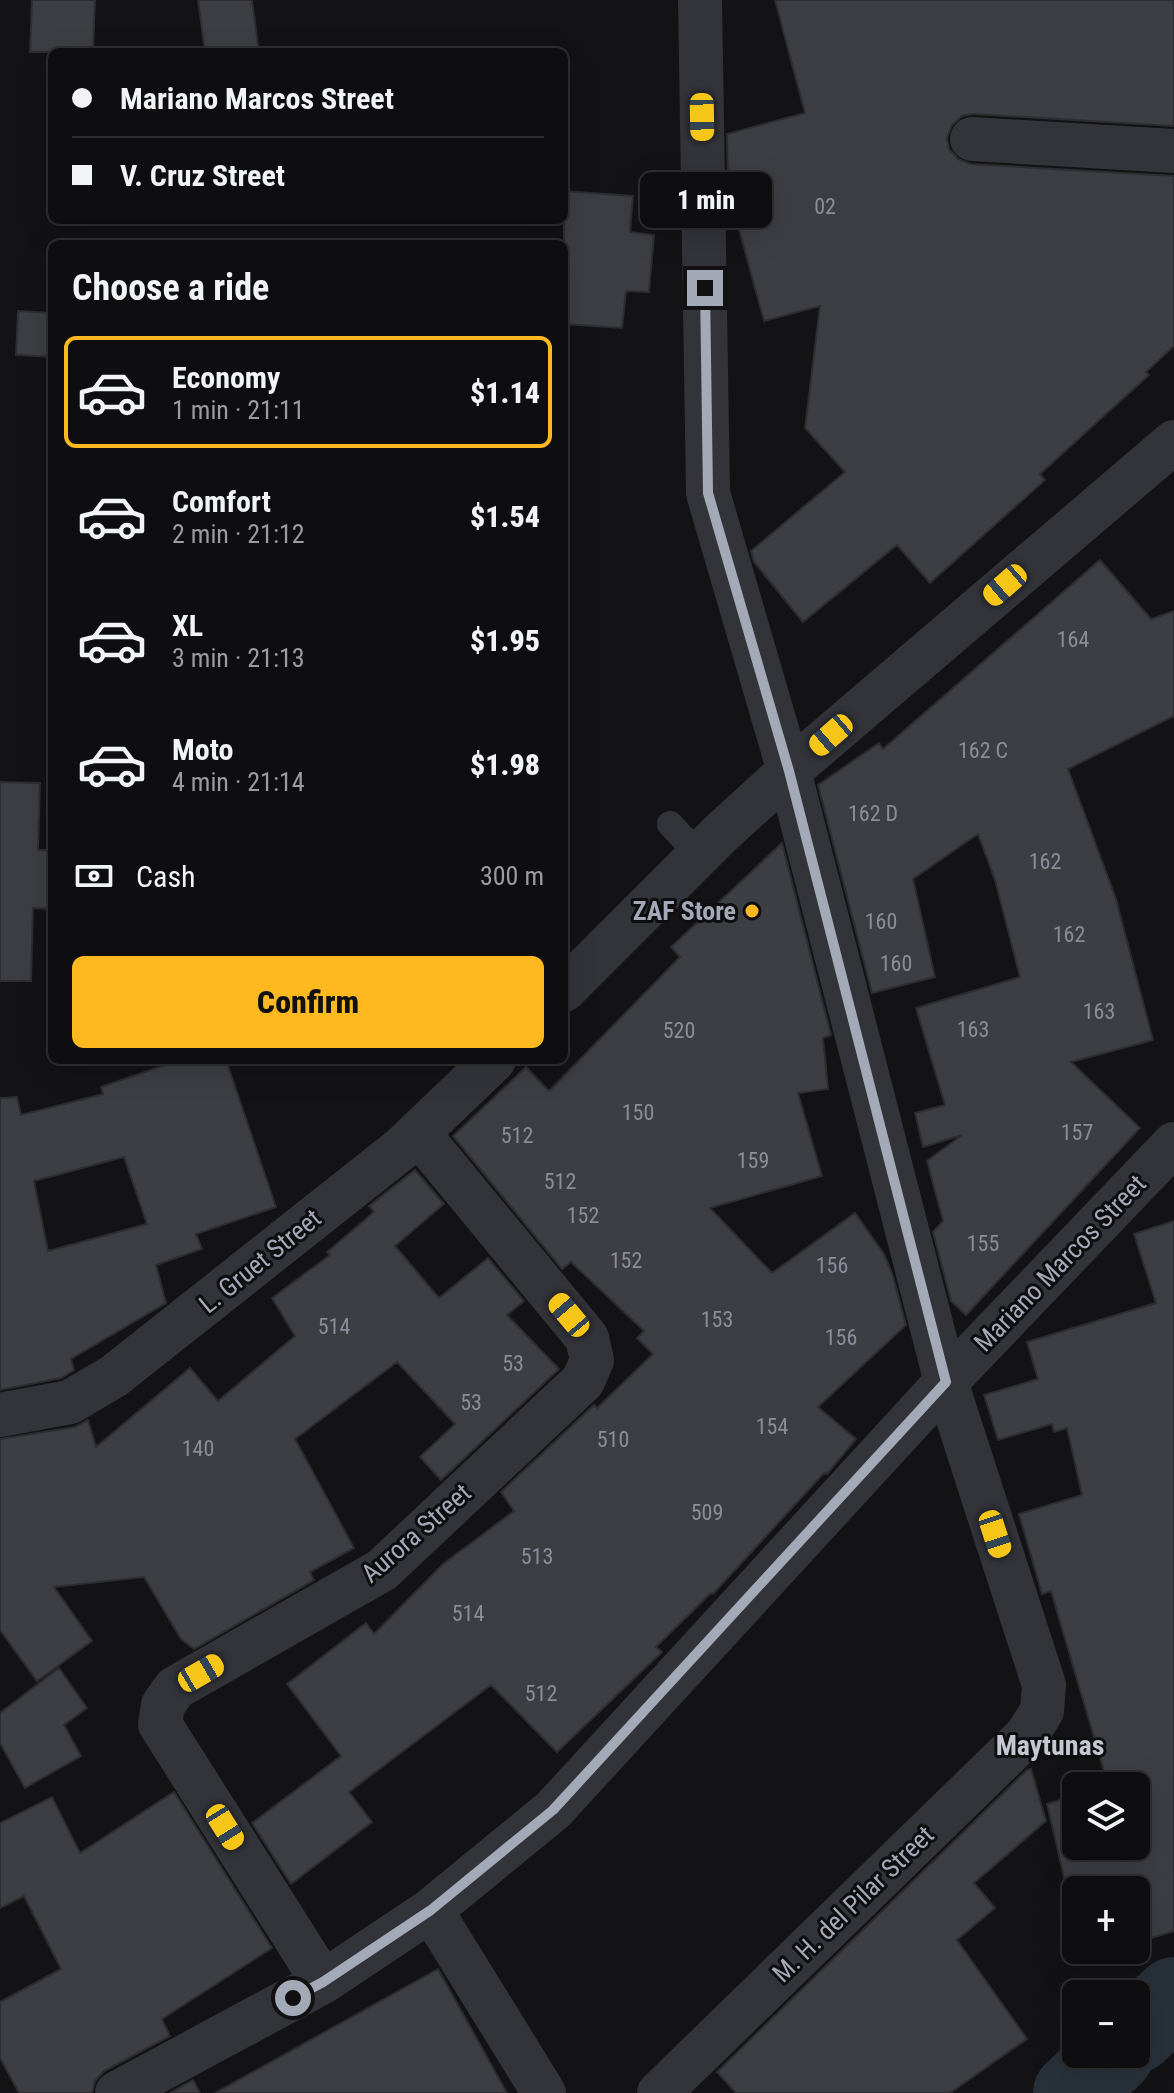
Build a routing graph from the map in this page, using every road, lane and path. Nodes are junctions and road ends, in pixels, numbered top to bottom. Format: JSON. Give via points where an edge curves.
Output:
{"nodes":[{"id":1,"x":700,"y":0,"type":"edge"},
{"id":2,"x":972,"y":139,"type":"dead end"},
{"id":3,"x":1174,"y":151,"type":"edge"},
{"id":4,"x":1174,"y":442,"type":"edge"},
{"id":5,"x":789,"y":771,"type":"junction"},
{"id":6,"x":670,"y":824,"type":"dead end"},
{"id":7,"x":699,"y":855,"type":"junction"},
{"id":8,"x":568,"y":986,"type":"edge"},
{"id":9,"x":490,"y":1064,"type":"edge"},
{"id":10,"x":418,"y":1133,"type":"junction"},
{"id":11,"x":1174,"y":1144,"type":"edge"},
{"id":12,"x":946,"y":1382,"type":"junction"},
{"id":13,"x":0,"y":1415,"type":"edge"},
{"id":14,"x":431,"y":1910,"type":"junction"},
{"id":15,"x":323,"y":1982,"type":"junction"},
{"id":16,"x":117,"y":2093,"type":"edge"},
{"id":17,"x":544,"y":2093,"type":"edge"},
{"id":18,"x":659,"y":2093,"type":"edge"}],
"edges":[{"from":1,"to":5,"type":"street","via":[[708,493]]},
{"from":2,"to":3,"type":"street"},
{"from":4,"to":5,"type":"street"},
{"from":5,"to":7,"type":"street"},
{"from":5,"to":12,"type":"street"},
{"from":6,"to":7,"type":"lane"},
{"from":7,"to":8,"type":"street"},
{"from":9,"to":10,"type":"street","name":"L. Gruet Street"},
{"from":10,"to":13,"type":"street","name":"L. Gruet Street","via":[[114,1376],[70,1402]]},
{"from":10,"to":15,"type":"street","name":"Aurora Street","via":[[587,1338],[592,1360],[583,1381],[382,1570],[175,1688],[163,1705],[160,1724]]},
{"from":11,"to":12,"type":"street","name":"Mariano Marcos Street"},
{"from":12,"to":14,"type":"street","name":"Mariano Marcos Street","via":[[553,1810]]},
{"from":12,"to":18,"type":"street","name":"M. H. del Pilar Street","via":[[1044,1685],[1042,1711],[1026,1736]]},
{"from":14,"to":15,"type":"street","name":"Mariano Marcos Street"},
{"from":14,"to":17,"type":"street"},
{"from":15,"to":16,"type":"street","name":"Mariano Marcos Street"}]}
